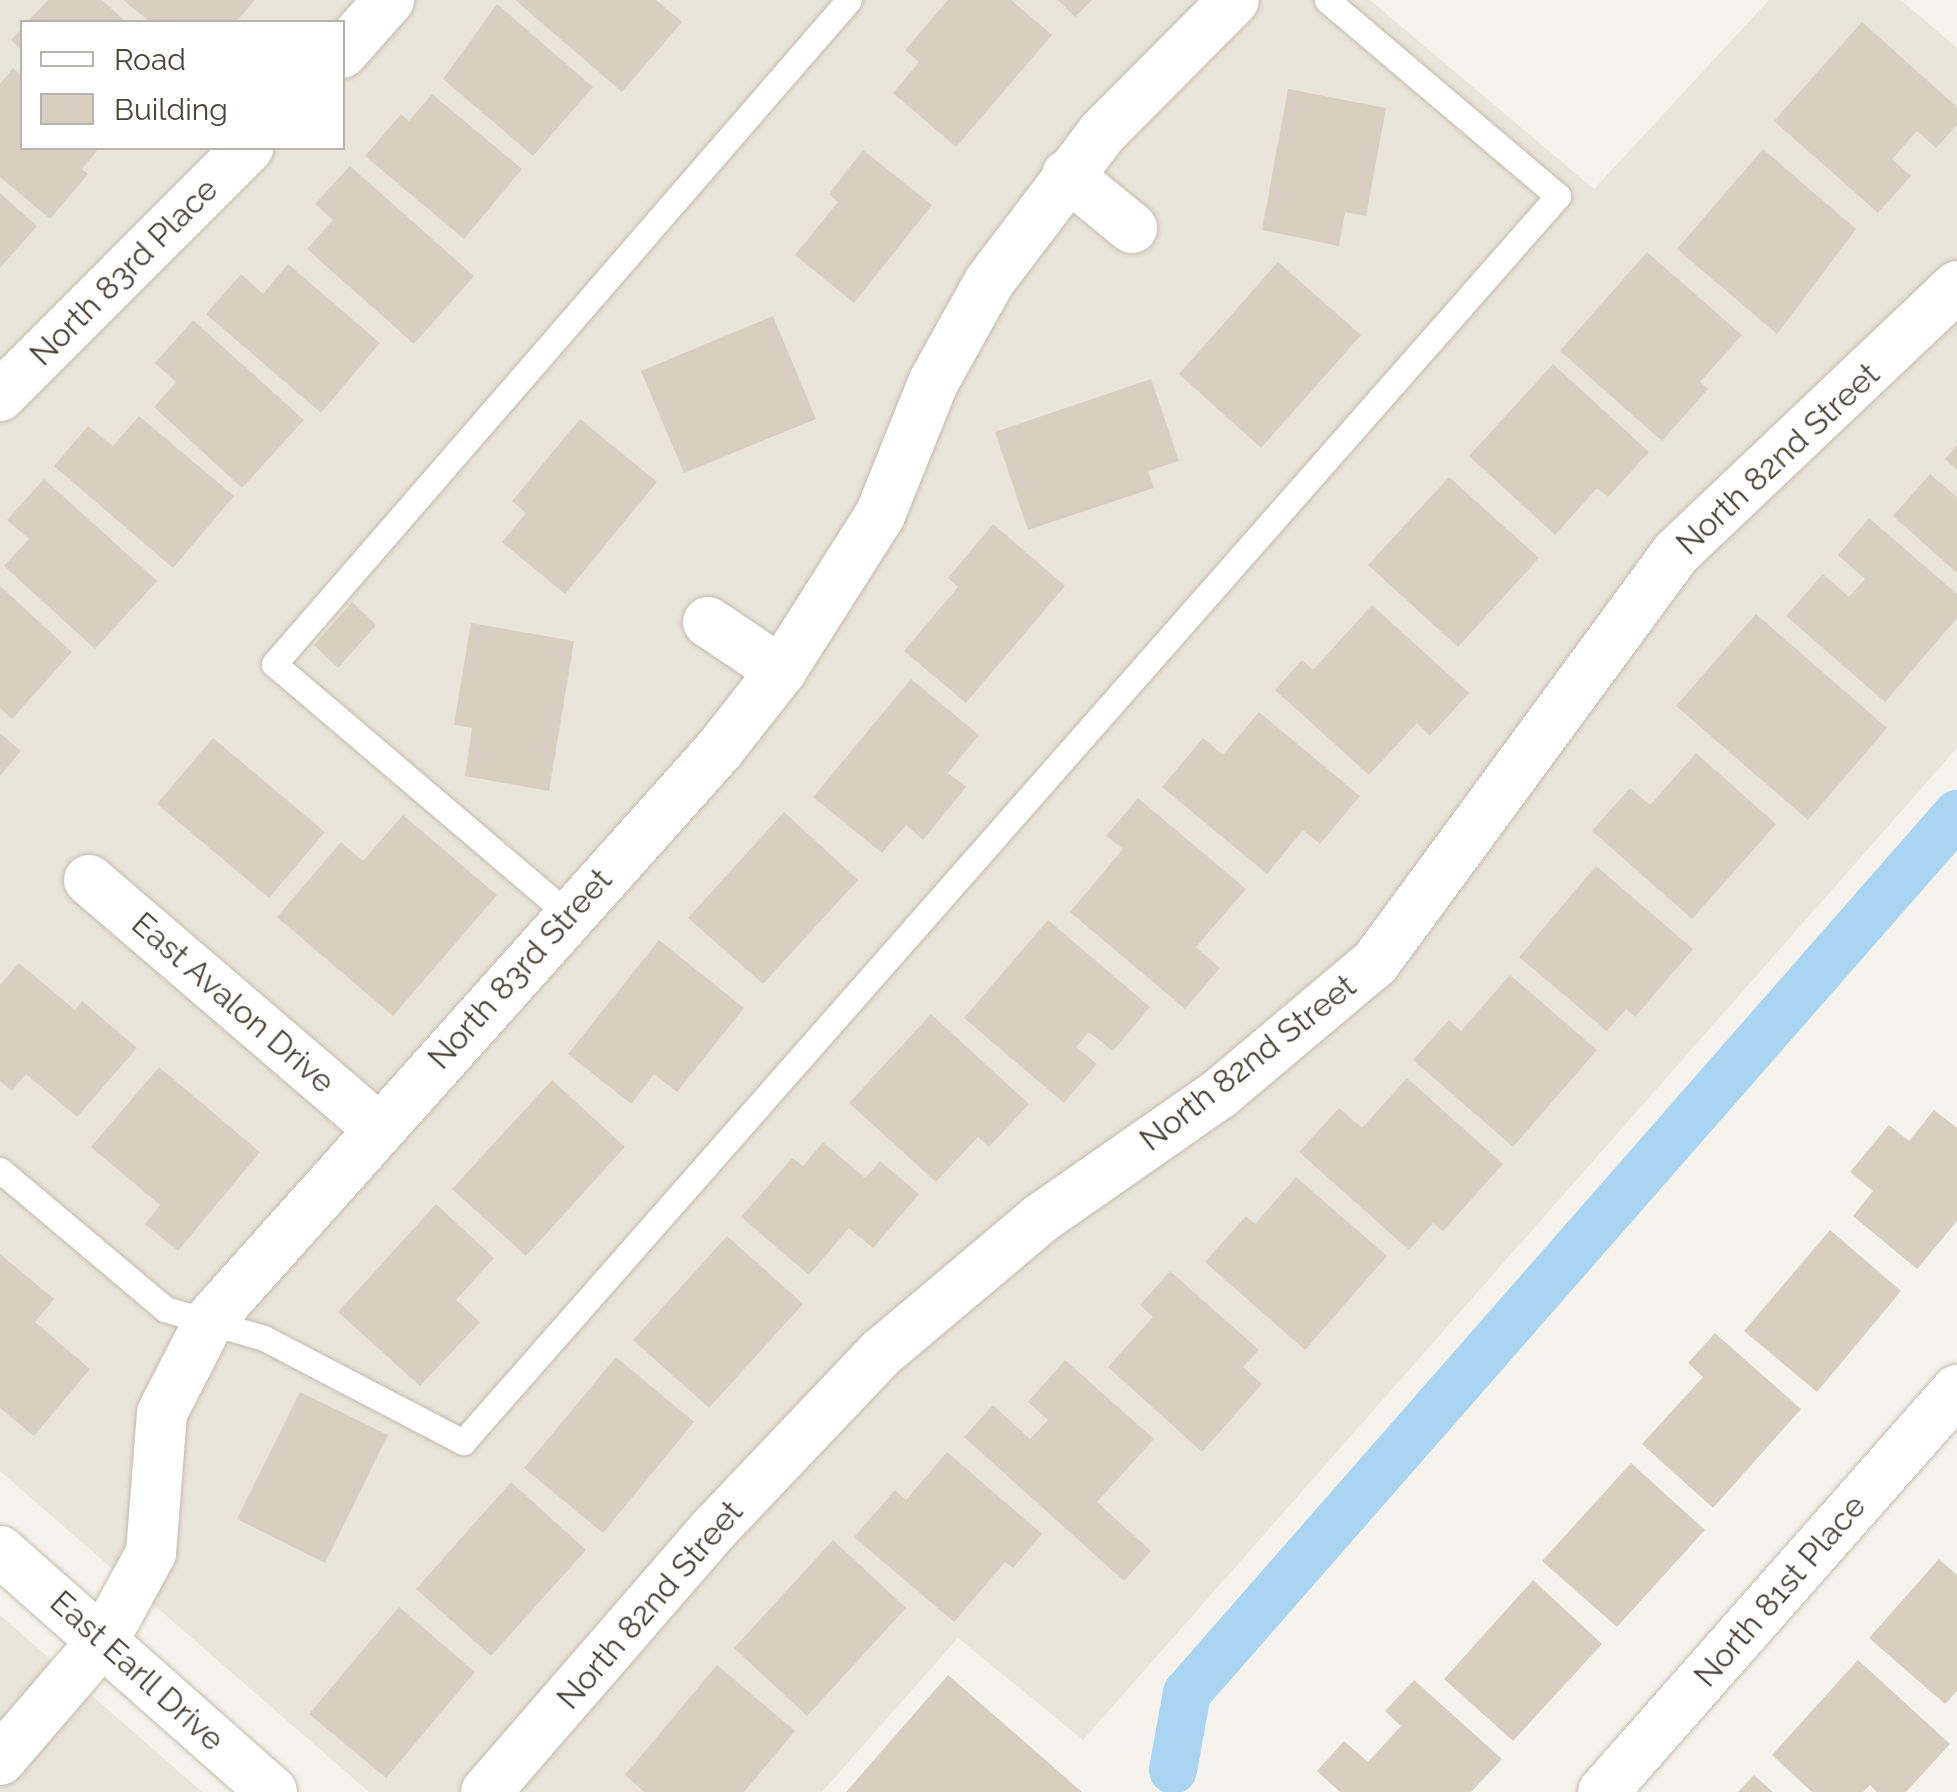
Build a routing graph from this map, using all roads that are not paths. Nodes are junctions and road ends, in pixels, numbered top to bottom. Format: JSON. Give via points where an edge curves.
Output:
{"nodes":[{"id":1,"x":389,"y":0,"type":"edge"},
{"id":2,"x":849,"y":0,"type":"edge"},
{"id":3,"x":1234,"y":0,"type":"edge"},
{"id":4,"x":1327,"y":0,"type":"edge"},
{"id":5,"x":345,"y":50,"type":"edge"},
{"id":6,"x":246,"y":150,"type":"edge"},
{"id":7,"x":1067,"y":175,"type":"junction"},
{"id":8,"x":1132,"y":228,"type":"dead end"},
{"id":9,"x":1957,"y":286,"type":"edge"},
{"id":10,"x":0,"y":396,"type":"edge"},
{"id":11,"x":708,"y":622,"type":"dead end"},
{"id":12,"x":781,"y":672,"type":"junction"},
{"id":13,"x":89,"y":880,"type":"dead end"},
{"id":14,"x":569,"y":915,"type":"junction"},
{"id":15,"x":377,"y":1127,"type":"junction"},
{"id":16,"x":0,"y":1170,"type":"edge"},
{"id":17,"x":209,"y":1321,"type":"junction"},
{"id":18,"x":1957,"y":1390,"type":"edge"},
{"id":19,"x":0,"y":1551,"type":"edge"},
{"id":20,"x":104,"y":1639,"type":"junction"},
{"id":21,"x":0,"y":1760,"type":"edge"},
{"id":22,"x":272,"y":1792,"type":"edge"},
{"id":23,"x":486,"y":1792,"type":"edge"},
{"id":24,"x":1603,"y":1792,"type":"edge"}],
"edges":[{"from":1,"to":5,"type":"street"},
{"from":2,"to":14,"type":"lane","via":[[274,664]]},
{"from":3,"to":7,"type":"street","name":"North 83rd Street","via":[[1143,87]]},
{"from":4,"to":17,"type":"lane","via":[[1558,196],[464,1442],[264,1338]]},
{"from":6,"to":10,"type":"street","name":"North 83rd Place"},
{"from":7,"to":8,"type":"street"},
{"from":7,"to":12,"type":"street","name":"North 83rd Street","via":[[989,282],[934,381],[880,514]]},
{"from":9,"to":23,"type":"street","name":"North 82nd Street","via":[[1676,553],[1375,963],[1218,1095],[1040,1219],[880,1353],[711,1532]]},
{"from":11,"to":12,"type":"street"},
{"from":12,"to":14,"type":"street","name":"North 83rd Street"},
{"from":13,"to":15,"type":"street","name":"East Avalon Drive"},
{"from":14,"to":15,"type":"street","name":"North 83rd Street"},
{"from":15,"to":17,"type":"street","name":"North 83rd Street"},
{"from":16,"to":17,"type":"lane","via":[[165,1310]]},
{"from":17,"to":20,"type":"street","name":"North 83rd Street","via":[[162,1412],[151,1553]]},
{"from":18,"to":24,"type":"street","name":"North 81st Place"},
{"from":19,"to":20,"type":"street","name":"East Earll Drive"},
{"from":20,"to":21,"type":"street","name":"North 83rd Street"},
{"from":20,"to":22,"type":"street","name":"East Earll Drive"}]}
